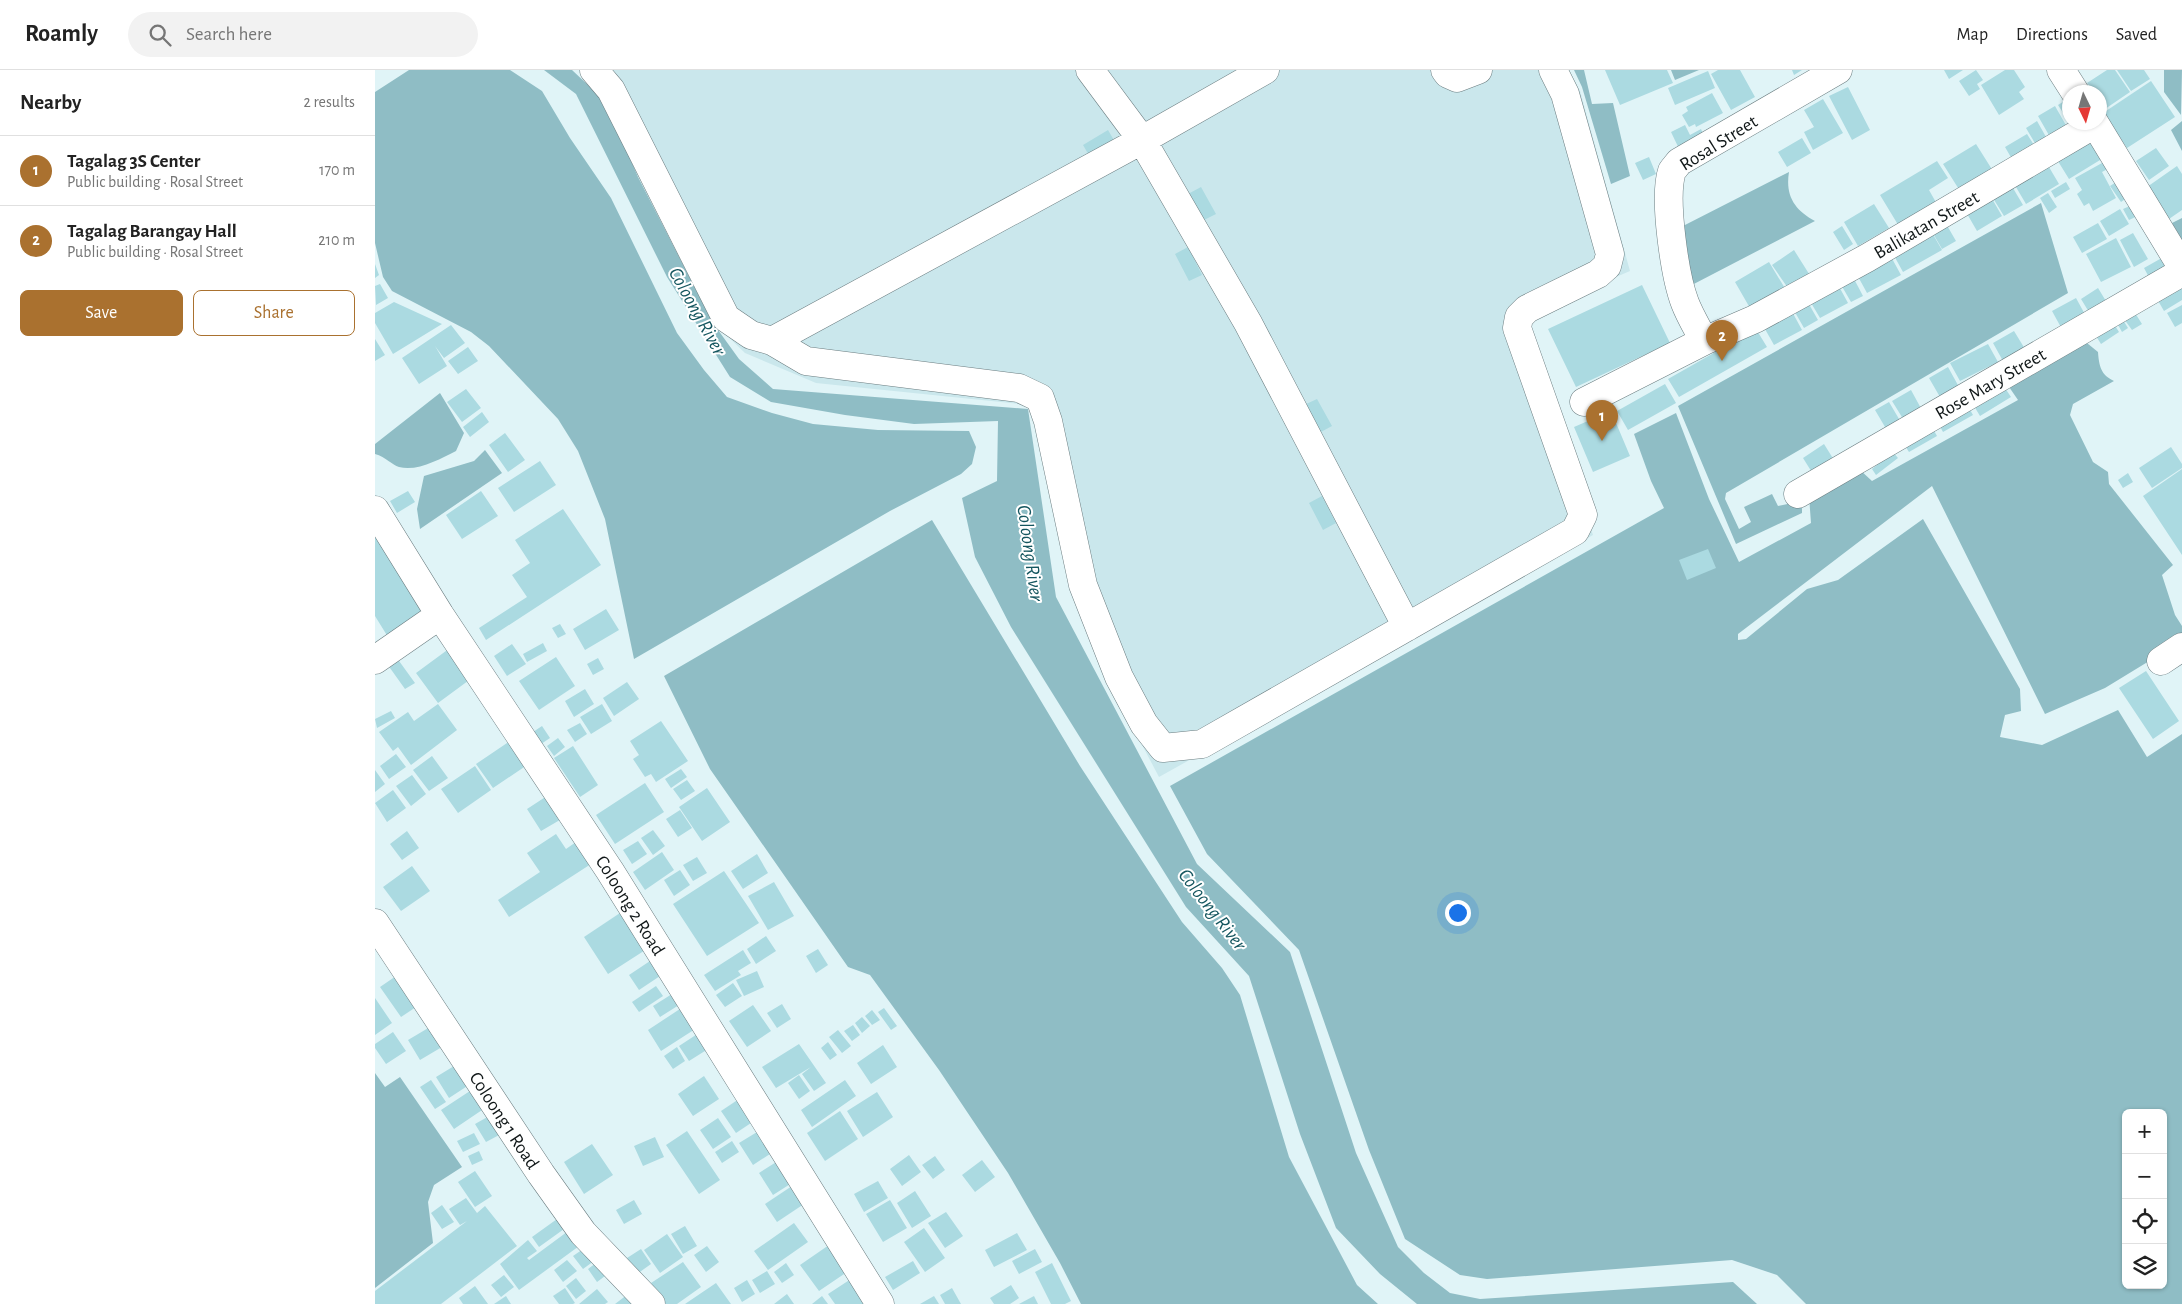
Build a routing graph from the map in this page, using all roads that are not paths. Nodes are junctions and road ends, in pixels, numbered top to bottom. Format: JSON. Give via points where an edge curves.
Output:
{"nodes":[{"id":1,"x":594,"y":70,"type":"edge"},
{"id":2,"x":1090,"y":70,"type":"edge"},
{"id":3,"x":1265,"y":70,"type":"edge"},
{"id":4,"x":1445,"y":70,"type":"edge"},
{"id":5,"x":1478,"y":70,"type":"edge"},
{"id":6,"x":1553,"y":70,"type":"edge"},
{"id":7,"x":1838,"y":70,"type":"edge"},
{"id":8,"x":2061,"y":70,"type":"edge"},
{"id":9,"x":2071,"y":85,"type":"edge"},
{"id":10,"x":2083,"y":130,"type":"edge"},
{"id":11,"x":2099,"y":130,"type":"edge"},
{"id":12,"x":1142,"y":140,"type":"junction"},
{"id":13,"x":2182,"y":267,"type":"edge"},
{"id":14,"x":2182,"y":272,"type":"edge"},
{"id":15,"x":772,"y":341,"type":"junction"},
{"id":16,"x":1704,"y":341,"type":"junction"},
{"id":17,"x":1584,"y":402,"type":"dead end"},
{"id":18,"x":1798,"y":494,"type":"dead end"},
{"id":19,"x":376,"y":515,"type":"edge"},
{"id":20,"x":440,"y":615,"type":"junction"},
{"id":21,"x":1407,"y":628,"type":"junction"},
{"id":22,"x":375,"y":660,"type":"edge"},
{"id":23,"x":375,"y":923,"type":"edge"},
{"id":24,"x":383,"y":953,"type":"edge"},
{"id":25,"x":651,"y":1304,"type":"edge"},
{"id":26,"x":880,"y":1304,"type":"edge"}],
"edges":[{"from":1,"to":15,"type":"street","via":[[611,90],[726,318],[751,335]]},
{"from":2,"to":12,"type":"street"},
{"from":3,"to":12,"type":"street"},
{"from":4,"to":5,"type":"street","via":[[1457,78]]},
{"from":6,"to":21,"type":"street","via":[[1565,94],[1610,254],[1607,266],[1598,274],[1527,309],[1519,317],[1517,328],[1583,515],[1575,531]]},
{"from":7,"to":16,"type":"street","name":"Rosal Street","via":[[1679,162],[1673,169],[1670,182],[1675,262],[1685,303]]},
{"from":8,"to":9,"type":"street"},
{"from":10,"to":16,"type":"street","name":"Balikatan Street","via":[[1867,258],[1755,319]]},
{"from":11,"to":13,"type":"street"},
{"from":12,"to":15,"type":"street"},
{"from":12,"to":21,"type":"street","via":[[1248,323]]},
{"from":14,"to":18,"type":"street","name":"Rose Mary Street"},
{"from":15,"to":21,"type":"street","via":[[806,360],[1019,388],[1040,398],[1049,421],[1083,585],[1119,677],[1144,724],[1163,748],[1201,744]]},
{"from":16,"to":17,"type":"street","name":"Balikatan Street"},
{"from":19,"to":20,"type":"street","name":"Coloong 2 Road"},
{"from":20,"to":22,"type":"street"},
{"from":20,"to":26,"type":"street","name":"Coloong 2 Road","via":[[610,872]]},
{"from":23,"to":24,"type":"street","name":"Coloong 1 Road"},
{"from":24,"to":25,"type":"street","name":"Coloong 1 Road","via":[[583,1233]]}]}
